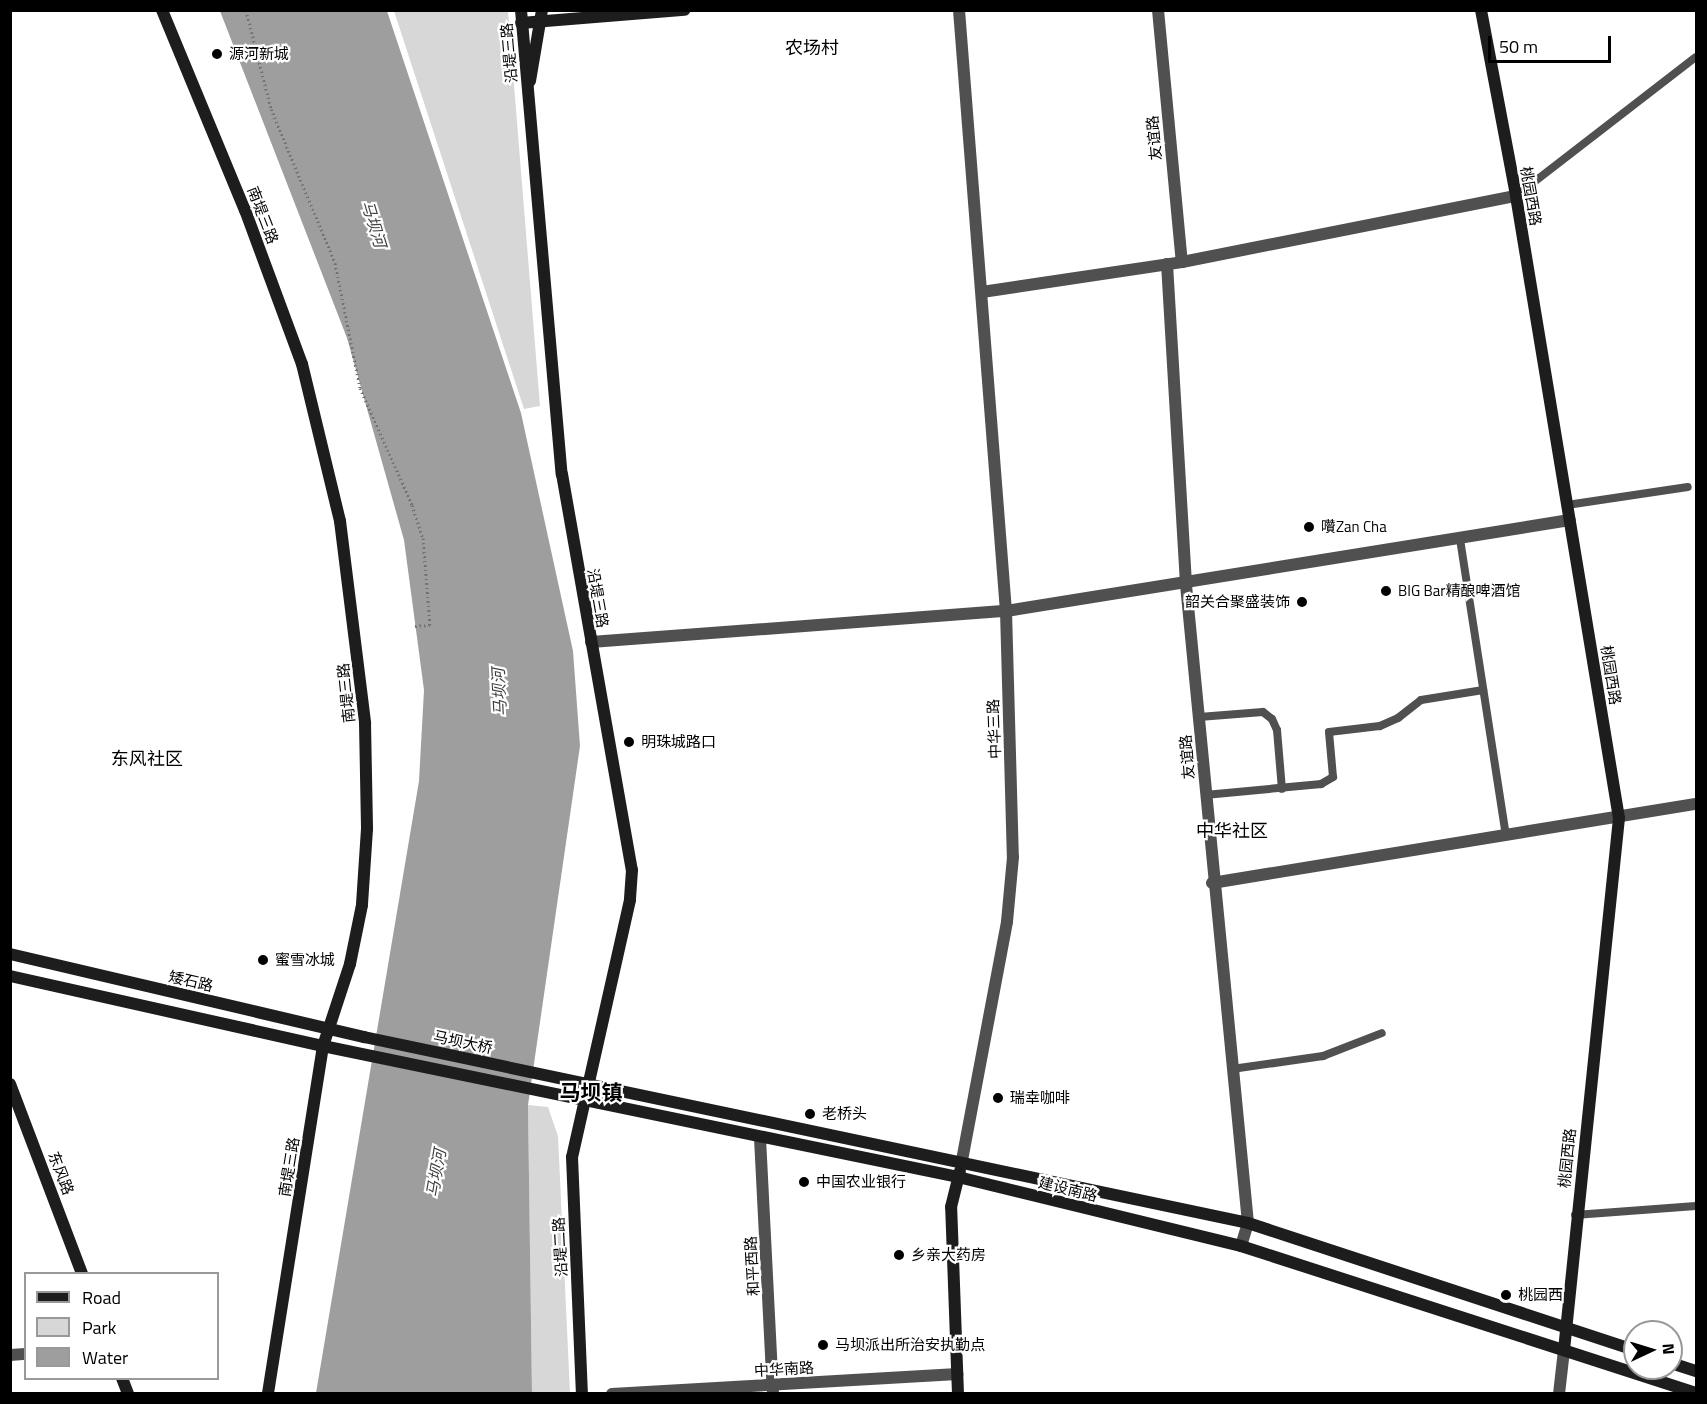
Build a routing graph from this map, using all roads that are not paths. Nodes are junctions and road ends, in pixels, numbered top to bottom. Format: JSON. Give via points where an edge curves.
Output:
{"nodes":[{"id":1,"x":162,"y":10,"type":"edge"},
{"id":2,"x":684,"y":10,"type":"edge"},
{"id":3,"x":959,"y":10,"type":"edge"},
{"id":4,"x":1158,"y":10,"type":"edge"},
{"id":5,"x":1481,"y":10,"type":"edge"},
{"id":6,"x":542,"y":16,"type":"edge"},
{"id":7,"x":521,"y":17,"type":"edge"},
{"id":8,"x":1696,"y":57,"type":"edge"},
{"id":9,"x":527,"y":94,"type":"junction"},
{"id":10,"x":1516,"y":196,"type":"junction"},
{"id":11,"x":1182,"y":262,"type":"junction"},
{"id":12,"x":1167,"y":264,"type":"junction"},
{"id":13,"x":982,"y":292,"type":"junction"},
{"id":14,"x":1688,"y":487,"type":"dead end"},
{"id":15,"x":1567,"y":505,"type":"junction"},
{"id":16,"x":1570,"y":520,"type":"junction"},
{"id":17,"x":1460,"y":539,"type":"junction"},
{"id":18,"x":1186,"y":585,"type":"junction"},
{"id":19,"x":1006,"y":611,"type":"junction"},
{"id":20,"x":591,"y":642,"type":"junction"},
{"id":21,"x":1483,"y":690,"type":"junction"},
{"id":22,"x":1198,"y":717,"type":"junction"},
{"id":23,"x":1282,"y":789,"type":"junction"},
{"id":24,"x":1205,"y":795,"type":"junction"},
{"id":25,"x":1696,"y":804,"type":"edge"},
{"id":26,"x":1619,"y":818,"type":"junction"},
{"id":27,"x":1506,"y":836,"type":"junction"},
{"id":28,"x":1212,"y":883,"type":"junction"},
{"id":29,"x":10,"y":954,"type":"edge"},
{"id":30,"x":10,"y":976,"type":"edge"},
{"id":31,"x":328,"y":1029,"type":"junction"},
{"id":32,"x":1383,"y":1033,"type":"dead end"},
{"id":33,"x":364,"y":1037,"type":"joint"},
{"id":34,"x":323,"y":1046,"type":"junction"},
{"id":35,"x":1232,"y":1069,"type":"junction"},
{"id":36,"x":557,"y":1077,"type":"joint"},
{"id":37,"x":587,"y":1083,"type":"junction"},
{"id":38,"x":10,"y":1084,"type":"edge"},
{"id":39,"x":583,"y":1100,"type":"junction"},
{"id":40,"x":760,"y":1138,"type":"junction"},
{"id":41,"x":962,"y":1161,"type":"junction"},
{"id":42,"x":958,"y":1177,"type":"junction"},
{"id":43,"x":1696,"y":1206,"type":"edge"},
{"id":44,"x":1575,"y":1215,"type":"junction"},
{"id":45,"x":1248,"y":1223,"type":"junction"},
{"id":46,"x":1241,"y":1246,"type":"junction"},
{"id":47,"x":81,"y":1272,"type":"edge"},
{"id":48,"x":1566,"y":1326,"type":"junction"},
{"id":49,"x":1623,"y":1346,"type":"edge"},
{"id":50,"x":1564,"y":1350,"type":"junction"},
{"id":51,"x":957,"y":1374,"type":"junction"},
{"id":52,"x":773,"y":1389,"type":"edge"},
{"id":53,"x":1696,"y":1393,"type":"edge"},
{"id":54,"x":268,"y":1394,"type":"edge"},
{"id":55,"x":582,"y":1394,"type":"edge"},
{"id":56,"x":612,"y":1394,"type":"edge"},
{"id":57,"x":958,"y":1394,"type":"edge"},
{"id":58,"x":1559,"y":1394,"type":"edge"}],
"edges":[{"from":1,"to":31,"type":"main road","name":"南堤三路","via":[[245,210],[302,364],[340,521],[365,723],[367,829],[357,934]]},
{"from":2,"to":6,"type":"main road"},
{"from":3,"to":13,"type":"street","name":"中华三路"},
{"from":4,"to":11,"type":"street","name":"友谊路"},
{"from":5,"to":10,"type":"main road","name":"桃园西路"},
{"from":6,"to":7,"type":"main road"},
{"from":6,"to":9,"type":"main road","name":"沿堤三路"},
{"from":7,"to":9,"type":"main road","name":"沿堤三路"},
{"from":8,"to":10,"type":"lane"},
{"from":9,"to":20,"type":"main road","name":"沿堤三路","via":[[562,474]]},
{"from":10,"to":11,"type":"street"},
{"from":10,"to":15,"type":"main road","name":"桃园西路"},
{"from":11,"to":12,"type":"street"},
{"from":12,"to":13,"type":"street"},
{"from":12,"to":18,"type":"street","name":"友谊路"},
{"from":13,"to":19,"type":"street","name":"中华三路"},
{"from":14,"to":15,"type":"lane"},
{"from":15,"to":16,"type":"main road","name":"桃园西路"},
{"from":16,"to":17,"type":"street"},
{"from":16,"to":26,"type":"main road","name":"桃园西路"},
{"from":17,"to":18,"type":"street"},
{"from":17,"to":21,"type":"lane"},
{"from":18,"to":19,"type":"street"},
{"from":18,"to":22,"type":"street","name":"友谊路"},
{"from":19,"to":20,"type":"street"},
{"from":19,"to":41,"type":"street","name":"中华三路","via":[[1012,890]]},
{"from":20,"to":37,"type":"main road","name":"沿堤三路","via":[[630,852],[632,888]]},
{"from":21,"to":23,"type":"lane","via":[[1420,700],[1398,718],[1380,726],[1329,732],[1333,777],[1321,784]]},
{"from":21,"to":27,"type":"lane"},
{"from":22,"to":23,"type":"lane","via":[[1263,712],[1272,719],[1277,730]]},
{"from":22,"to":24,"type":"street","name":"友谊路"},
{"from":23,"to":24,"type":"lane"},
{"from":24,"to":28,"type":"street","name":"友谊路"},
{"from":25,"to":26,"type":"street"},
{"from":26,"to":27,"type":"street"},
{"from":26,"to":44,"type":"main road","name":"桃园西路"},
{"from":27,"to":28,"type":"street"},
{"from":28,"to":35,"type":"street","name":"友谊路"},
{"from":29,"to":31,"type":"main road","name":"矮石路"},
{"from":30,"to":34,"type":"main road"},
{"from":31,"to":33,"type":"main road","name":"矮石路"},
{"from":31,"to":34,"type":"main road","name":"南堤三路"},
{"from":32,"to":35,"type":"lane","via":[[1323,1056]]},
{"from":33,"to":36,"type":"main road","name":"马坝大桥"},
{"from":34,"to":39,"type":"main road","name":"建设南路"},
{"from":34,"to":54,"type":"main road","name":"南堤三路"},
{"from":35,"to":45,"type":"street","name":"友谊路"},
{"from":36,"to":37,"type":"main road","name":"建设南路"},
{"from":37,"to":39,"type":"main road","name":"沿堤三路"},
{"from":37,"to":41,"type":"main road","name":"建设南路"},
{"from":38,"to":47,"type":"main road","name":"东风路"},
{"from":39,"to":40,"type":"main road","name":"建设南路"},
{"from":39,"to":55,"type":"main road","name":"沿堤二路","via":[[572,1157]]},
{"from":40,"to":42,"type":"main road","name":"建设南路"},
{"from":40,"to":52,"type":"street","name":"和平西路"},
{"from":41,"to":42,"type":"main road"},
{"from":41,"to":45,"type":"main road","name":"建设南路"},
{"from":42,"to":46,"type":"main road","name":"建设南路"},
{"from":42,"to":51,"type":"main road","via":[[951,1207]]},
{"from":43,"to":44,"type":"lane"},
{"from":44,"to":48,"type":"main road","name":"桃园西路"},
{"from":45,"to":46,"type":"street","name":"友谊路"},
{"from":45,"to":48,"type":"main road","name":"建设南路"},
{"from":46,"to":50,"type":"main road","name":"建设南路"},
{"from":48,"to":49,"type":"main road","name":"建设南路"},
{"from":48,"to":50,"type":"main road","name":"桃园西路"},
{"from":50,"to":53,"type":"main road","name":"建设南路"},
{"from":50,"to":58,"type":"street"},
{"from":51,"to":52,"type":"street","name":"中华南路"},
{"from":51,"to":57,"type":"main road"},
{"from":52,"to":56,"type":"street","name":"中华南路"}]}
